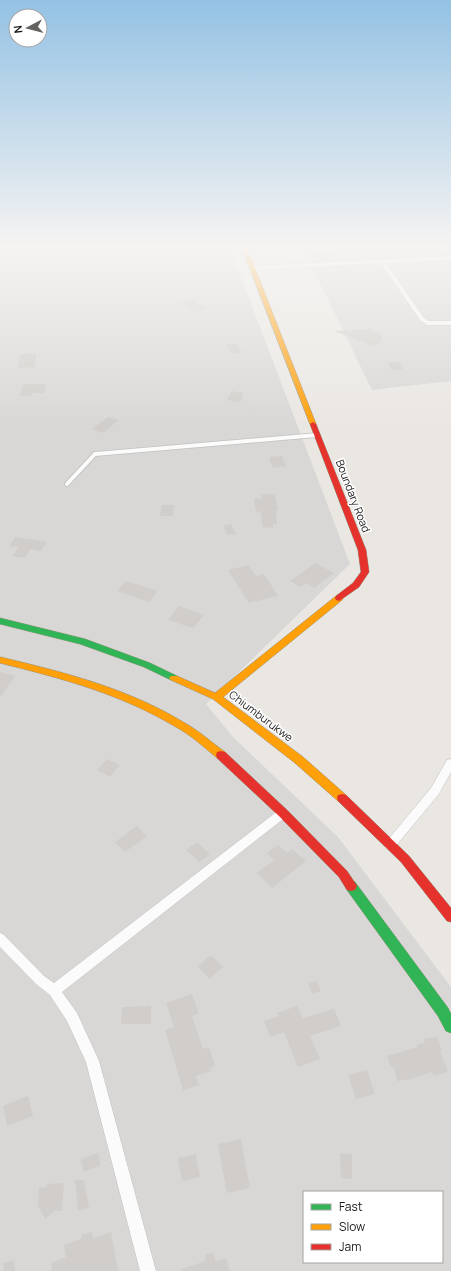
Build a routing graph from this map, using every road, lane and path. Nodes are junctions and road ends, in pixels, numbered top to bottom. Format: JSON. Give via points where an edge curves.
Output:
{"nodes":[{"id":1,"x":267,"y":307,"type":"edge"},
{"id":2,"x":414,"y":307,"type":"edge"},
{"id":3,"x":451,"y":323,"type":"edge"},
{"id":4,"x":317,"y":435,"type":"junction"},
{"id":5,"x":67,"y":484,"type":"dead end"},
{"id":6,"x":0,"y":621,"type":"edge"},
{"id":7,"x":0,"y":660,"type":"edge"},
{"id":8,"x":216,"y":697,"type":"junction"},
{"id":9,"x":451,"y":763,"type":"edge"},
{"id":10,"x":283,"y":813,"type":"junction"},
{"id":11,"x":390,"y":845,"type":"junction"},
{"id":12,"x":451,"y":917,"type":"edge"},
{"id":13,"x":0,"y":939,"type":"edge"},
{"id":14,"x":54,"y":991,"type":"junction"},
{"id":15,"x":450,"y":1024,"type":"edge"},
{"id":16,"x":148,"y":1271,"type":"edge"}],
"edges":[{"from":1,"to":4,"type":"street","name":"Boundary Road"},
{"from":2,"to":3,"type":"street","via":[[427,323]]},
{"from":4,"to":5,"type":"lane","via":[[95,454]]},
{"from":4,"to":8,"type":"street","name":"Boundary Road","via":[[362,550],[365,572],[356,585]]},
{"from":6,"to":8,"type":"street","name":"Chiumburukwe","via":[[82,641],[147,665]]},
{"from":7,"to":10,"type":"street","via":[[58,674],[116,693],[175,721],[222,756]]},
{"from":8,"to":11,"type":"street","name":"Chiumburukwe","via":[[299,760],[352,806]]},
{"from":9,"to":11,"type":"street","via":[[435,792]]},
{"from":10,"to":14,"type":"street"},
{"from":10,"to":15,"type":"street","via":[[344,874]]},
{"from":11,"to":12,"type":"street","name":"Chiumburukwe"},
{"from":13,"to":14,"type":"street"},
{"from":14,"to":16,"type":"street","via":[[72,1018],[92,1061]]}]}
